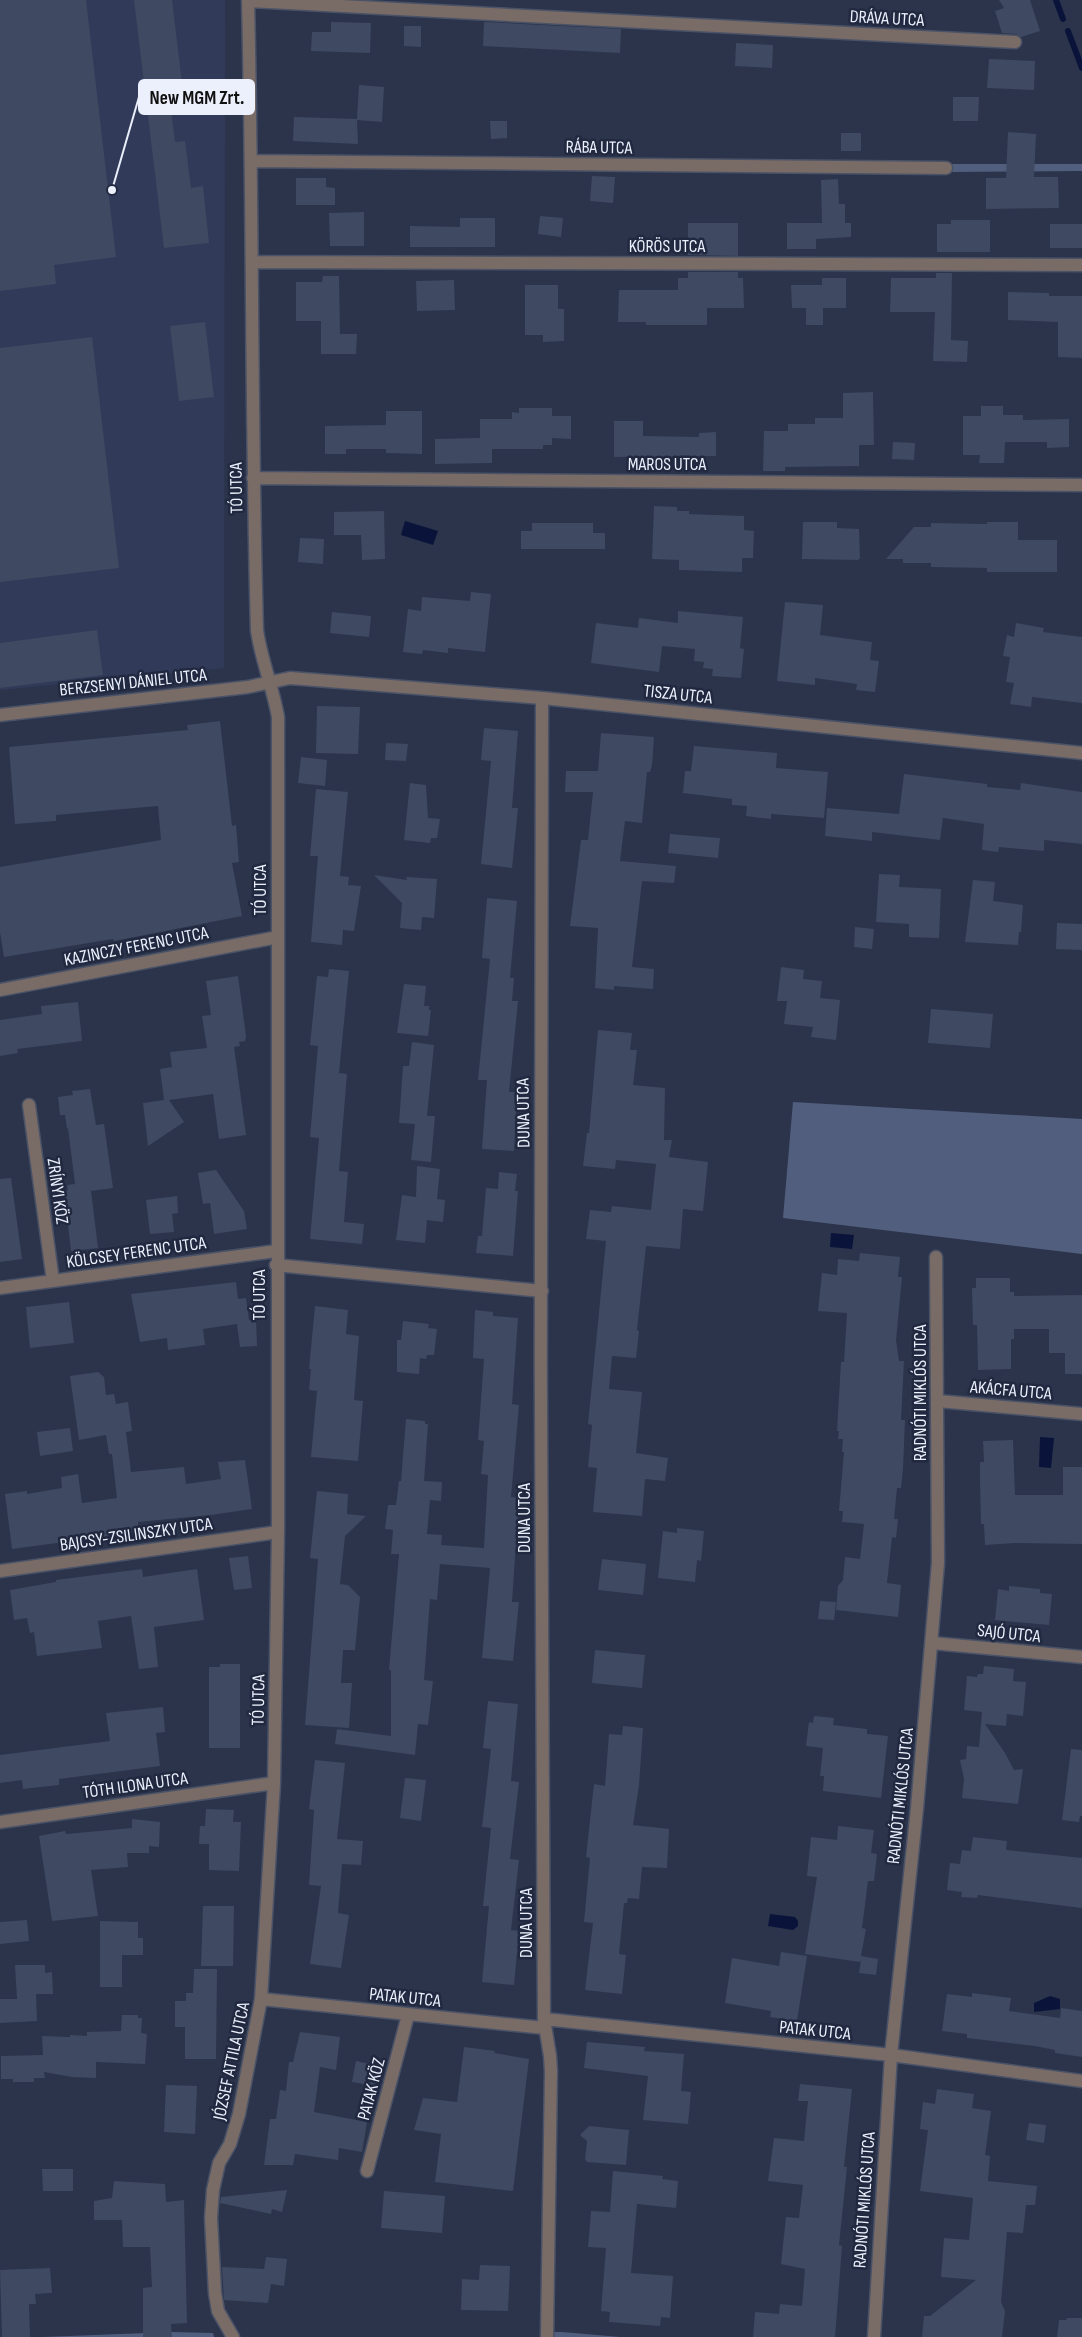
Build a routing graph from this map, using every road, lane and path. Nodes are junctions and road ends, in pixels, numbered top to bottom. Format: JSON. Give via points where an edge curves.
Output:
{"nodes":[{"id":1,"x":248,"y":0,"type":"edge"},
{"id":2,"x":1015,"y":42,"type":"dead end"},
{"id":3,"x":252,"y":161,"type":"junction"},
{"id":4,"x":946,"y":168,"type":"dead end"},
{"id":5,"x":252,"y":262,"type":"junction"},
{"id":6,"x":1082,"y":265,"type":"edge"},
{"id":7,"x":253,"y":478,"type":"junction"},
{"id":8,"x":1082,"y":485,"type":"edge"},
{"id":9,"x":270,"y":682,"type":"junction"},
{"id":10,"x":542,"y":698,"type":"junction"},
{"id":11,"x":0,"y":715,"type":"edge"},
{"id":12,"x":1082,"y":753,"type":"edge"},
{"id":13,"x":278,"y":937,"type":"junction"},
{"id":14,"x":0,"y":990,"type":"edge"},
{"id":15,"x":29,"y":1105,"type":"dead end"},
{"id":16,"x":276,"y":1251,"type":"junction"},
{"id":17,"x":936,"y":1256,"type":"dead end"},
{"id":18,"x":276,"y":1265,"type":"junction"},
{"id":19,"x":53,"y":1281,"type":"junction"},
{"id":20,"x":0,"y":1288,"type":"edge"},
{"id":21,"x":542,"y":1291,"type":"junction"},
{"id":22,"x":938,"y":1401,"type":"junction"},
{"id":23,"x":1082,"y":1414,"type":"edge"},
{"id":24,"x":278,"y":1532,"type":"junction"},
{"id":25,"x":0,"y":1571,"type":"edge"},
{"id":26,"x":932,"y":1643,"type":"junction"},
{"id":27,"x":1082,"y":1657,"type":"edge"},
{"id":28,"x":274,"y":1783,"type":"junction"},
{"id":29,"x":0,"y":1822,"type":"edge"},
{"id":30,"x":261,"y":1999,"type":"junction"},
{"id":31,"x":408,"y":2015,"type":"junction"},
{"id":32,"x":545,"y":2023,"type":"junction"},
{"id":33,"x":891,"y":2055,"type":"junction"},
{"id":34,"x":1082,"y":2081,"type":"edge"},
{"id":35,"x":367,"y":2171,"type":"dead end"},
{"id":36,"x":232,"y":2337,"type":"edge"},
{"id":37,"x":547,"y":2337,"type":"edge"},
{"id":38,"x":874,"y":2337,"type":"edge"}],
"edges":[{"from":1,"to":2,"type":"street","name":"DRÁVA UTCA"},
{"from":1,"to":3,"type":"street","name":"TÓ UTCA"},
{"from":3,"to":4,"type":"street","name":"RÁBA UTCA"},
{"from":3,"to":5,"type":"street","name":"TÓ UTCA"},
{"from":5,"to":6,"type":"street","name":"KÖRÖS UTCA"},
{"from":5,"to":7,"type":"street","name":"TÓ UTCA"},
{"from":7,"to":8,"type":"street","name":"MAROS UTCA"},
{"from":7,"to":9,"type":"street","name":"TÓ UTCA","via":[[257,630],[259,650]]},
{"from":9,"to":10,"type":"street","name":"TISZA UTCA","via":[[290,678]]},
{"from":9,"to":11,"type":"street","name":"BERZSENYI DÁNIEL UTCA"},
{"from":9,"to":13,"type":"street","name":"TÓ UTCA","via":[[278,717]]},
{"from":10,"to":12,"type":"street","name":"TISZA UTCA"},
{"from":10,"to":21,"type":"street","name":"DUNA UTCA"},
{"from":13,"to":14,"type":"street","name":"KAZINCZY FERENC UTCA"},
{"from":13,"to":16,"type":"street","name":"TÓ UTCA"},
{"from":15,"to":19,"type":"street","name":"ZRÍNYI KÖZ"},
{"from":16,"to":18,"type":"street","name":"TÓ UTCA"},
{"from":16,"to":19,"type":"street","name":"KÖLCSEY FERENC UTCA"},
{"from":17,"to":22,"type":"street","name":"RADNÓTI MIKLÓS UTCA"},
{"from":18,"to":21,"type":"street"},
{"from":18,"to":24,"type":"street","name":"TÓ UTCA"},
{"from":19,"to":20,"type":"street","name":"KÖLCSEY FERENC UTCA"},
{"from":21,"to":32,"type":"street","name":"DUNA UTCA"},
{"from":22,"to":23,"type":"street","name":"AKÁCFA UTCA"},
{"from":22,"to":26,"type":"street","name":"RADNÓTI MIKLÓS UTCA","via":[[938,1563]]},
{"from":24,"to":25,"type":"street","name":"BAJCSY-ZSILINSZKY UTCA"},
{"from":24,"to":28,"type":"street","name":"TÓ UTCA"},
{"from":26,"to":27,"type":"street","name":"SAJÓ UTCA"},
{"from":26,"to":33,"type":"street","name":"RADNÓTI MIKLÓS UTCA"},
{"from":28,"to":29,"type":"street","name":"TÓTH ILONA UTCA"},
{"from":28,"to":30,"type":"street","name":"JÓZSEF ATTILA UTCA"},
{"from":30,"to":31,"type":"street","name":"PATAK UTCA"},
{"from":30,"to":36,"type":"street","name":"JÓZSEF ATTILA UTCA","via":[[239,2114],[230,2144],[219,2163],[213,2190],[211,2218],[215,2293],[218,2311]]},
{"from":31,"to":32,"type":"street","name":"PATAK UTCA"},
{"from":31,"to":35,"type":"street","name":"PATAK KÖZ"},
{"from":32,"to":33,"type":"street","name":"PATAK UTCA"},
{"from":32,"to":37,"type":"street","name":"DUNA UTCA","via":[[551,2071]]},
{"from":33,"to":34,"type":"street","name":"PATAK UTCA"},
{"from":33,"to":38,"type":"street","name":"RADNÓTI MIKLÓS UTCA"}]}
